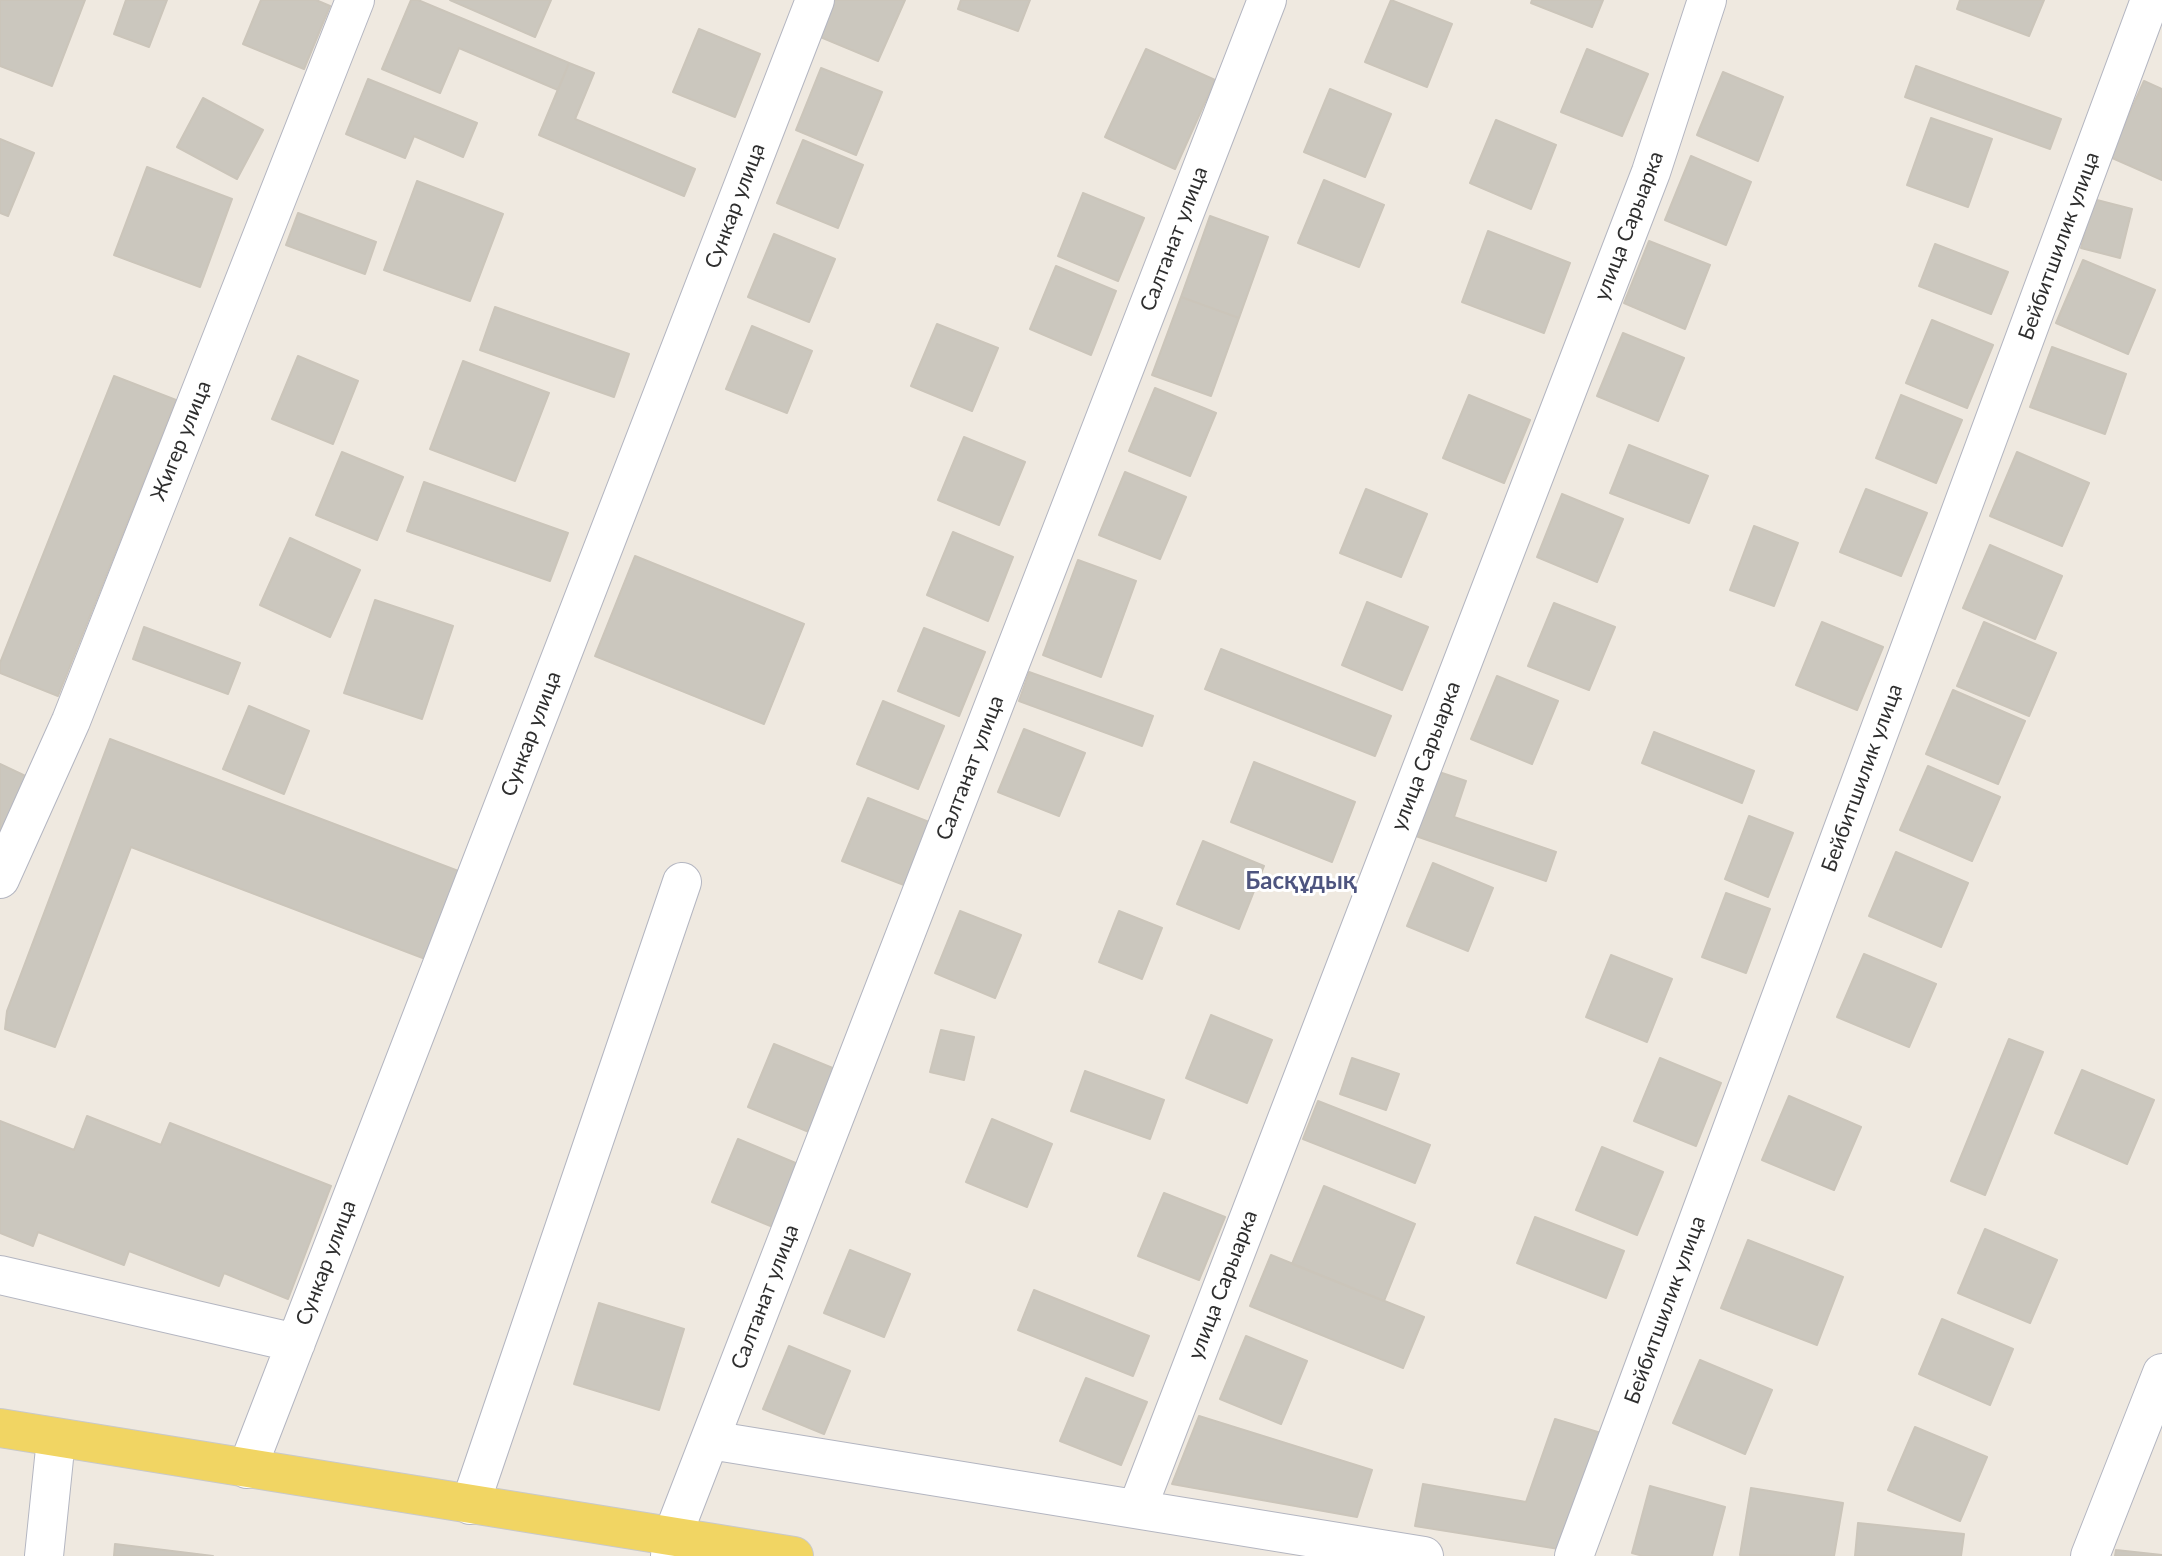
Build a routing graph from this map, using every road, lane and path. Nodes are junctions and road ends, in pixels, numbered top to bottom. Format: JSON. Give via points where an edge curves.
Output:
{"nodes":[{"id":1,"x":355,"y":0,"type":"edge"},
{"id":2,"x":815,"y":0,"type":"edge"},
{"id":3,"x":1267,"y":0,"type":"edge"},
{"id":4,"x":1707,"y":0,"type":"edge"},
{"id":5,"x":2150,"y":0,"type":"edge"},
{"id":6,"x":0,"y":879,"type":"edge"},
{"id":7,"x":682,"y":882,"type":"dead end"},
{"id":8,"x":0,"y":1275,"type":"edge"},
{"id":9,"x":296,"y":1343,"type":"junction"},
{"id":10,"x":2162,"y":1373,"type":"edge"},
{"id":11,"x":0,"y":1428,"type":"edge"},
{"id":12,"x":56,"y":1439,"type":"junction"},
{"id":13,"x":710,"y":1440,"type":"junction"},
{"id":14,"x":247,"y":1469,"type":"junction"},
{"id":15,"x":470,"y":1505,"type":"junction"},
{"id":16,"x":1137,"y":1509,"type":"junction"},
{"id":17,"x":671,"y":1546,"type":"edge"},
{"id":18,"x":44,"y":1556,"type":"edge"},
{"id":19,"x":794,"y":1556,"type":"edge"},
{"id":20,"x":1424,"y":1556,"type":"edge"},
{"id":21,"x":1574,"y":1556,"type":"edge"},
{"id":22,"x":2090,"y":1556,"type":"edge"}],
"edges":[{"from":1,"to":6,"type":"street","name":"Жигер улица","via":[[71,722]]},
{"from":2,"to":9,"type":"street","name":"Сункар улица"},
{"from":3,"to":13,"type":"street","name":"Салтанат улица"},
{"from":4,"to":16,"type":"street","name":"улица Сарыарка","via":[[1651,172]]},
{"from":5,"to":21,"type":"street","name":"Бейбитшилик улица"},
{"from":7,"to":15,"type":"street"},
{"from":8,"to":9,"type":"street"},
{"from":9,"to":14,"type":"street","name":"Сункар улица"},
{"from":10,"to":22,"type":"street"},
{"from":11,"to":12,"type":"main road"},
{"from":12,"to":14,"type":"main road"},
{"from":12,"to":18,"type":"street"},
{"from":13,"to":16,"type":"street"},
{"from":13,"to":17,"type":"street","name":"Салтанат улица"},
{"from":14,"to":15,"type":"main road"},
{"from":15,"to":17,"type":"main road"},
{"from":16,"to":20,"type":"street"},
{"from":17,"to":19,"type":"main road"}]}
